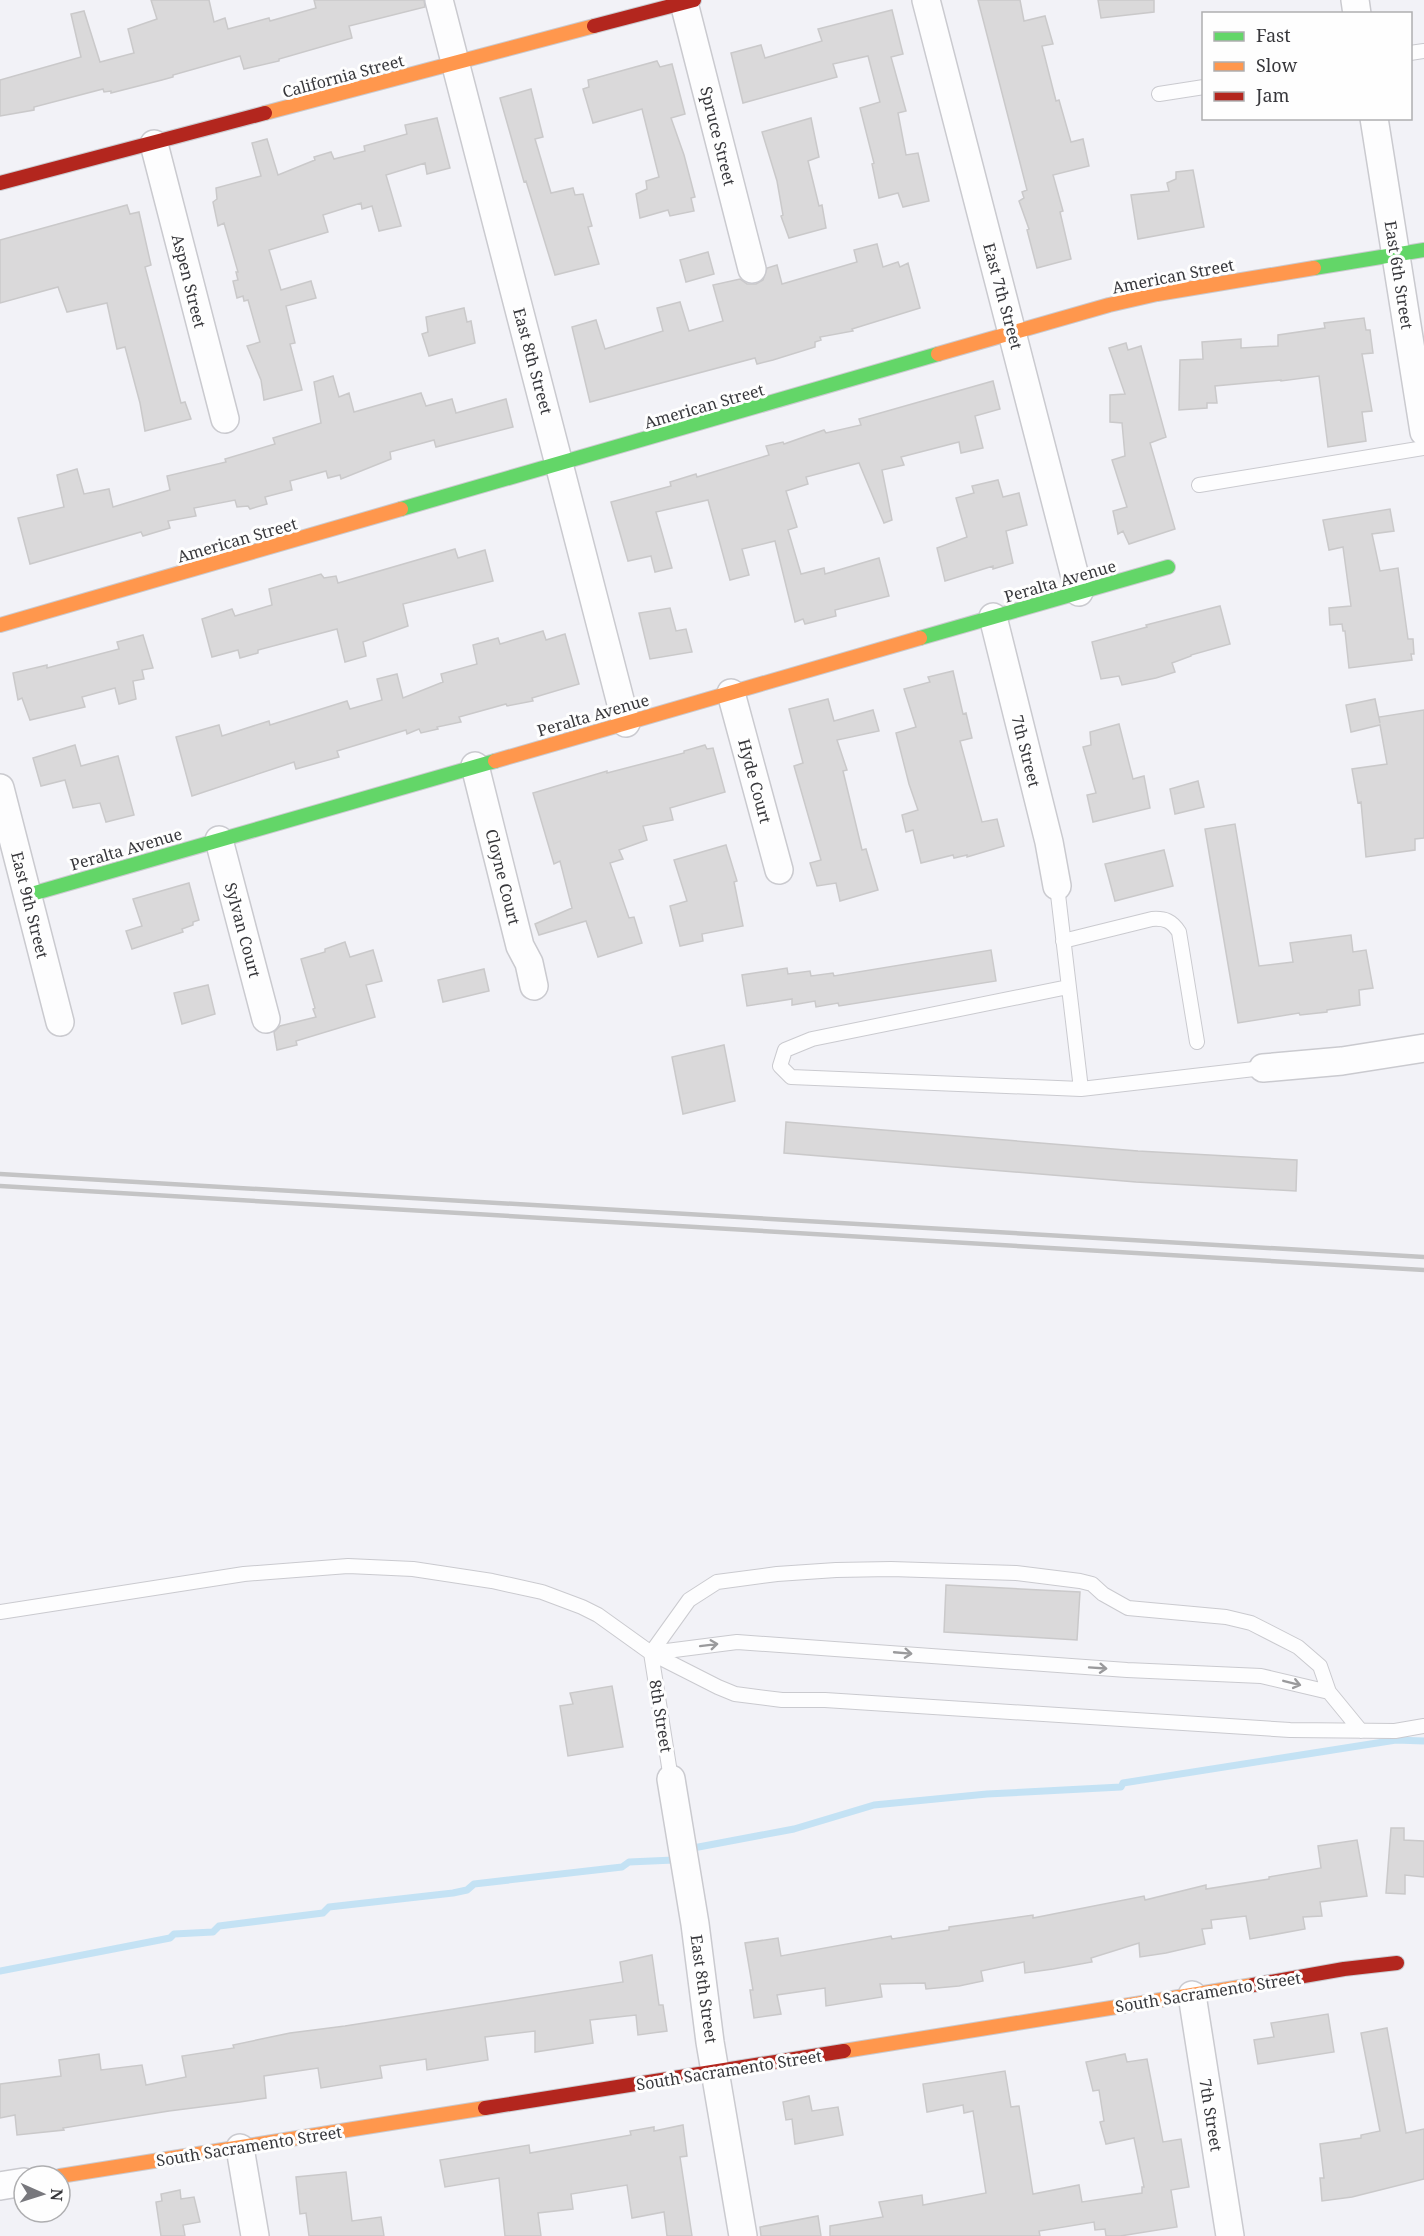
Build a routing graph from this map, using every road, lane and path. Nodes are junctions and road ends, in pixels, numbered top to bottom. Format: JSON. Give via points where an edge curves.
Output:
{"nodes":[{"id":1,"x":439,"y":0,"type":"edge"},
{"id":2,"x":926,"y":0,"type":"edge"},
{"id":3,"x":689,"y":1,"type":"edge"},
{"id":4,"x":455,"y":63,"type":"junction"},
{"id":5,"x":1202,"y":87,"type":"edge"},
{"id":6,"x":1159,"y":94,"type":"dead end"},
{"id":7,"x":1374,"y":120,"type":"edge"},
{"id":8,"x":154,"y":144,"type":"junction"},
{"id":9,"x":0,"y":183,"type":"edge"},
{"id":10,"x":1424,"y":250,"type":"edge"},
{"id":11,"x":1396,"y":255,"type":"junction"},
{"id":12,"x":752,"y":269,"type":"dead end"},
{"id":13,"x":1013,"y":334,"type":"junction"},
{"id":14,"x":225,"y":419,"type":"dead end"},
{"id":15,"x":1424,"y":432,"type":"edge"},
{"id":16,"x":1424,"y":448,"type":"edge"},
{"id":17,"x":560,"y":465,"type":"junction"},
{"id":18,"x":1199,"y":485,"type":"dead end"},
{"id":19,"x":1168,"y":567,"type":"dead end"},
{"id":20,"x":1079,"y":592,"type":"junction"},
{"id":21,"x":993,"y":617,"type":"junction"},
{"id":22,"x":0,"y":626,"type":"edge"},
{"id":23,"x":731,"y":693,"type":"junction"},
{"id":24,"x":626,"y":723,"type":"junction"},
{"id":25,"x":475,"y":766,"type":"junction"},
{"id":26,"x":0,"y":788,"type":"edge"},
{"id":27,"x":219,"y":840,"type":"junction"},
{"id":28,"x":779,"y":870,"type":"dead end"},
{"id":29,"x":1057,"y":886,"type":"joint"},
{"id":30,"x":27,"y":895,"type":"junction"},
{"id":31,"x":1063,"y":941,"type":"junction"},
{"id":32,"x":534,"y":986,"type":"dead end"},
{"id":33,"x":1068,"y":987,"type":"junction"},
{"id":34,"x":266,"y":1019,"type":"dead end"},
{"id":35,"x":60,"y":1022,"type":"dead end"},
{"id":36,"x":1197,"y":1042,"type":"dead end"},
{"id":37,"x":1424,"y":1048,"type":"edge"},
{"id":38,"x":1263,"y":1068,"type":"joint"},
{"id":39,"x":1081,"y":1089,"type":"junction"},
{"id":40,"x":0,"y":1612,"type":"edge"},
{"id":41,"x":651,"y":1653,"type":"junction"},
{"id":42,"x":1329,"y":1692,"type":"junction"},
{"id":43,"x":1424,"y":1726,"type":"edge"},
{"id":44,"x":1360,"y":1731,"type":"junction"},
{"id":45,"x":671,"y":1779,"type":"joint"},
{"id":46,"x":1397,"y":1963,"type":"dead end"},
{"id":47,"x":1192,"y":1995,"type":"junction"},
{"id":48,"x":716,"y":2072,"type":"junction"},
{"id":49,"x":240,"y":2148,"type":"junction"},
{"id":50,"x":72,"y":2174,"type":"edge"},
{"id":51,"x":255,"y":2236,"type":"edge"},
{"id":52,"x":743,"y":2236,"type":"edge"},
{"id":53,"x":1230,"y":2236,"type":"edge"}],
"edges":[{"from":1,"to":4,"type":"street","name":"East 8th Street"},
{"from":2,"to":13,"type":"street","name":"East 7th Street"},
{"from":3,"to":4,"type":"street","name":"California Street"},
{"from":3,"to":12,"type":"street","name":"Spruce Street"},
{"from":4,"to":8,"type":"street","name":"California Street"},
{"from":4,"to":17,"type":"street","name":"East 8th Street"},
{"from":5,"to":6,"type":"lane"},
{"from":7,"to":11,"type":"street","name":"East 6th Street"},
{"from":8,"to":9,"type":"street","name":"California Street"},
{"from":8,"to":14,"type":"street","name":"Aspen Street"},
{"from":10,"to":11,"type":"street","name":"American Street"},
{"from":11,"to":13,"type":"street","name":"American Street","via":[[1157,294]]},
{"from":11,"to":15,"type":"street","name":"East 6th Street"},
{"from":13,"to":17,"type":"street","name":"American Street"},
{"from":13,"to":20,"type":"street","name":"East 7th Street"},
{"from":16,"to":18,"type":"lane"},
{"from":17,"to":22,"type":"street","name":"American Street"},
{"from":17,"to":24,"type":"street","name":"East 8th Street"},
{"from":19,"to":20,"type":"street","name":"Peralta Avenue"},
{"from":20,"to":21,"type":"street","name":"Peralta Avenue"},
{"from":21,"to":23,"type":"street","name":"Peralta Avenue"},
{"from":21,"to":29,"type":"street","name":"7th Street"},
{"from":23,"to":24,"type":"street","name":"Peralta Avenue"},
{"from":23,"to":28,"type":"street","name":"Hyde Court"},
{"from":24,"to":25,"type":"street","name":"Peralta Avenue"},
{"from":25,"to":27,"type":"street","name":"Peralta Avenue"},
{"from":25,"to":32,"type":"street","name":"Cloyne Court","via":[[520,946]]},
{"from":26,"to":30,"type":"street","name":"East 9th Street"},
{"from":27,"to":30,"type":"street","name":"Peralta Avenue"},
{"from":27,"to":34,"type":"street","name":"Sylvan Court"},
{"from":29,"to":31,"type":"lane"},
{"from":30,"to":35,"type":"street","name":"East 9th Street"},
{"from":31,"to":33,"type":"lane"},
{"from":31,"to":36,"type":"lane","via":[[1152,919],[1173,923],[1179,932]]},
{"from":33,"to":39,"type":"lane"},
{"from":33,"to":39,"type":"lane","via":[[812,1039],[785,1050],[780,1066],[791,1077]]},
{"from":37,"to":38,"type":"street"},
{"from":38,"to":39,"type":"lane"},
{"from":40,"to":41,"type":"lane","via":[[244,1574],[348,1566],[413,1569],[542,1592],[598,1615]]},
{"from":41,"to":42,"type":"lane","one_way":true,"via":[[737,1642],[1261,1676]]},
{"from":41,"to":42,"type":"lane","via":[[689,1600],[717,1582],[836,1570],[1016,1573],[1092,1584],[1128,1608],[1251,1623],[1310,1656],[1320,1666]]},
{"from":41,"to":44,"type":"lane","via":[[735,1694],[782,1700]]},
{"from":41,"to":45,"type":"lane","name":"8th Street"},
{"from":42,"to":44,"type":"lane"},
{"from":43,"to":44,"type":"lane"},
{"from":45,"to":48,"type":"street","name":"East 8th Street"},
{"from":46,"to":47,"type":"street","name":"South Sacramento Street"},
{"from":47,"to":48,"type":"street","name":"South Sacramento Street"},
{"from":47,"to":53,"type":"street","name":"7th Street"},
{"from":48,"to":49,"type":"street","name":"South Sacramento Street"},
{"from":48,"to":52,"type":"street","name":"East 8th Street"},
{"from":49,"to":50,"type":"street","name":"South Sacramento Street"},
{"from":49,"to":51,"type":"street"}]}
